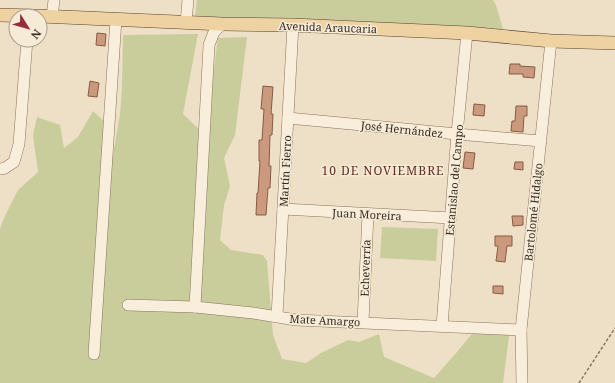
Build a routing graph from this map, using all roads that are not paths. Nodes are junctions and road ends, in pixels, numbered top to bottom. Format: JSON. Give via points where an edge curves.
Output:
{"nodes":[{"id":1,"x":54,"y":0,"type":"edge"},
{"id":2,"x":188,"y":0,"type":"edge"},
{"id":3,"x":48,"y":12,"type":"edge"},
{"id":4,"x":48,"y":16,"type":"edge"},
{"id":5,"x":116,"y":19,"type":"junction"},
{"id":6,"x":186,"y":22,"type":"junction"},
{"id":7,"x":222,"y":24,"type":"junction"},
{"id":8,"x":293,"y":25,"type":"junction"},
{"id":9,"x":467,"y":33,"type":"junction"},
{"id":10,"x":551,"y":41,"type":"junction"},
{"id":11,"x":615,"y":43,"type":"edge"},
{"id":12,"x":26,"y":48,"type":"edge"},
{"id":13,"x":288,"y":118,"type":"junction"},
{"id":14,"x":458,"y":134,"type":"junction"},
{"id":15,"x":541,"y":140,"type":"junction"},
{"id":16,"x":0,"y":169,"type":"edge"},
{"id":17,"x":283,"y":209,"type":"junction"},
{"id":18,"x":368,"y":214,"type":"junction"},
{"id":19,"x":451,"y":218,"type":"junction"},
{"id":20,"x":128,"y":305,"type":"dead end"},
{"id":21,"x":195,"y":308,"type":"junction"},
{"id":22,"x":277,"y":316,"type":"junction"},
{"id":23,"x":363,"y":322,"type":"junction"},
{"id":24,"x":442,"y":326,"type":"junction"},
{"id":25,"x":521,"y":330,"type":"junction"},
{"id":26,"x":94,"y":354,"type":"dead end"},
{"id":27,"x":522,"y":383,"type":"edge"}],
"edges":[{"from":1,"to":3,"type":"street"},
{"from":2,"to":6,"type":"street"},
{"from":4,"to":5,"type":"main road","name":"Avenida Araucaria"},
{"from":5,"to":6,"type":"main road","name":"Avenida Araucaria"},
{"from":5,"to":26,"type":"street"},
{"from":6,"to":7,"type":"main road","name":"Avenida Araucaria"},
{"from":7,"to":8,"type":"main road","name":"Avenida Araucaria"},
{"from":7,"to":21,"type":"street","via":[[214,32],[209,45]]},
{"from":8,"to":9,"type":"main road","name":"Avenida Araucaria"},
{"from":8,"to":13,"type":"street","name":"Martín Fierro"},
{"from":9,"to":10,"type":"main road","name":"Avenida Araucaria"},
{"from":9,"to":14,"type":"street","name":"Estanislao del Campo"},
{"from":10,"to":11,"type":"main road","name":"Avenida Araucaria"},
{"from":10,"to":15,"type":"street","name":"Bartolomé Hidalgo"},
{"from":12,"to":16,"type":"street","via":[[19,144],[14,162]]},
{"from":13,"to":14,"type":"street","name":"José Hernández"},
{"from":13,"to":17,"type":"street","name":"Martín Fierro"},
{"from":14,"to":15,"type":"street","name":"José Hernández"},
{"from":14,"to":19,"type":"street","name":"Estanislao del Campo"},
{"from":15,"to":25,"type":"street","name":"Bartolomé Hidalgo"},
{"from":17,"to":18,"type":"street","name":"Juan Moreira"},
{"from":17,"to":22,"type":"street","name":"Martín Fierro"},
{"from":18,"to":19,"type":"street","name":"Juan Moreira"},
{"from":18,"to":23,"type":"street","name":"Echeverría"},
{"from":19,"to":24,"type":"street","name":"Estanislao del Campo"},
{"from":20,"to":21,"type":"street","name":"Mate Amargo"},
{"from":21,"to":22,"type":"street","name":"Mate Amargo"},
{"from":22,"to":23,"type":"street","name":"Mate Amargo","via":[[296,320]]},
{"from":23,"to":24,"type":"street","name":"Mate Amargo"},
{"from":24,"to":25,"type":"street","name":"Mate Amargo"},
{"from":25,"to":27,"type":"street","name":"Bartolomé Hidalgo"}]}
